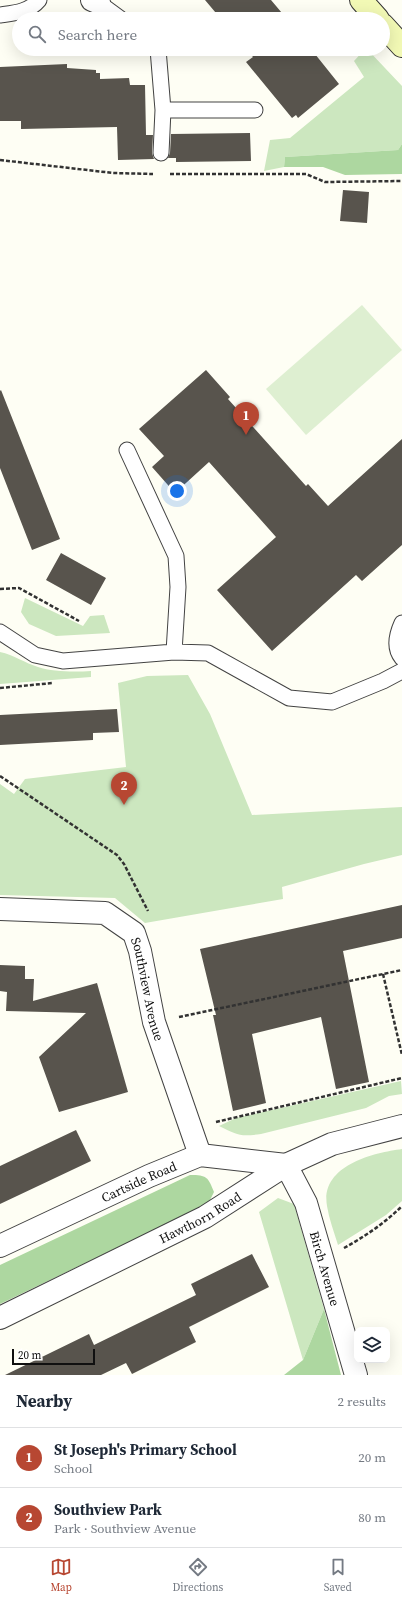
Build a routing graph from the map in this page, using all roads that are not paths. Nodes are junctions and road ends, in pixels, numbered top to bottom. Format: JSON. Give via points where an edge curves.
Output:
{"nodes":[{"id":1,"x":39,"y":0,"type":"edge"},
{"id":2,"x":361,"y":0,"type":"edge"},
{"id":3,"x":96,"y":1,"type":"edge"},
{"id":4,"x":20,"y":12,"type":"edge"},
{"id":5,"x":111,"y":12,"type":"edge"},
{"id":6,"x":372,"y":12,"type":"edge"},
{"id":7,"x":12,"y":14,"type":"edge"},
{"id":8,"x":0,"y":15,"type":"edge"},
{"id":9,"x":390,"y":33,"type":"edge"},
{"id":10,"x":402,"y":46,"type":"edge"},
{"id":11,"x":159,"y":56,"type":"edge"},
{"id":12,"x":163,"y":110,"type":"junction"},
{"id":13,"x":255,"y":110,"type":"dead end"},
{"id":14,"x":160,"y":153,"type":"dead end"},
{"id":15,"x":127,"y":450,"type":"dead end"},
{"id":16,"x":402,"y":623,"type":"edge"},
{"id":17,"x":0,"y":632,"type":"edge"},
{"id":18,"x":174,"y":652,"type":"junction"},
{"id":19,"x":402,"y":658,"type":"edge"},
{"id":20,"x":402,"y":671,"type":"edge"},
{"id":21,"x":0,"y":910,"type":"edge"},
{"id":22,"x":402,"y":1126,"type":"edge"},
{"id":23,"x":200,"y":1155,"type":"junction"},
{"id":24,"x":286,"y":1165,"type":"junction"},
{"id":25,"x":0,"y":1246,"type":"edge"},
{"id":26,"x":0,"y":1318,"type":"edge"},
{"id":27,"x":356,"y":1375,"type":"edge"}],
"edges":[{"from":1,"to":4,"type":"lane","via":[[35,5]]},
{"from":2,"to":6,"type":"main road"},
{"from":3,"to":5,"type":"lane"},
{"from":7,"to":8,"type":"lane"},
{"from":9,"to":10,"type":"main road"},
{"from":11,"to":12,"type":"lane"},
{"from":12,"to":13,"type":"lane"},
{"from":12,"to":14,"type":"lane"},
{"from":15,"to":18,"type":"lane","via":[[176,556],[178,587]]},
{"from":16,"to":19,"type":"lane","via":[[396,637],[398,654]]},
{"from":17,"to":18,"type":"lane","via":[[35,655],[63,661]]},
{"from":18,"to":20,"type":"lane","via":[[208,653],[289,698],[332,702]]},
{"from":21,"to":23,"type":"street","name":"Southview Avenue","via":[[105,913],[134,933],[154,1022]]},
{"from":22,"to":24,"type":"street","name":"Hawthorn Road","via":[[332,1144]]},
{"from":23,"to":24,"type":"street","name":"Cartside Road"},
{"from":23,"to":25,"type":"street","name":"Cartside Road","via":[[149,1176]]},
{"from":24,"to":26,"type":"street","name":"Hawthorn Road","via":[[205,1217]]},
{"from":24,"to":27,"type":"street","name":"Birch Avenue","via":[[306,1203]]}]}
